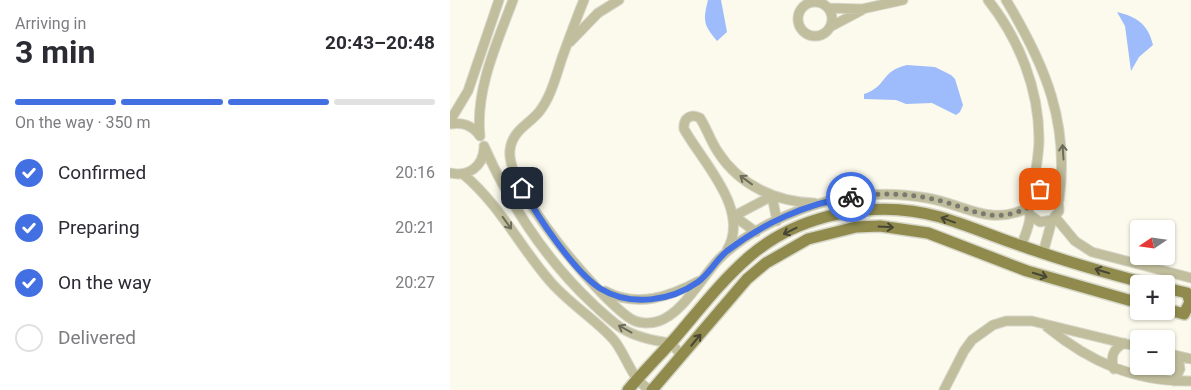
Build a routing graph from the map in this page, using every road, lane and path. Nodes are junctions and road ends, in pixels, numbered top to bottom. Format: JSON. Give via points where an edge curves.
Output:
{"nodes":[{"id":1,"x":498,"y":0,"type":"edge"},
{"id":2,"x":513,"y":0,"type":"edge"},
{"id":3,"x":584,"y":0,"type":"edge"},
{"id":4,"x":903,"y":0,"type":"edge"},
{"id":5,"x":988,"y":0,"type":"edge"},
{"id":6,"x":1006,"y":0,"type":"edge"},
{"id":7,"x":611,"y":2,"type":"edge"},
{"id":8,"x":828,"y":8,"type":"junction"},
{"id":9,"x":862,"y":9,"type":"junction"},
{"id":10,"x":830,"y":27,"type":"junction"},
{"id":11,"x":566,"y":46,"type":"junction"},
{"id":12,"x":468,"y":91,"type":"junction"},
{"id":13,"x":482,"y":95,"type":"junction"},
{"id":14,"x":450,"y":123,"type":"edge"},
{"id":15,"x":480,"y":136,"type":"junction"},
{"id":16,"x":484,"y":146,"type":"junction"},
{"id":17,"x":450,"y":174,"type":"edge"},
{"id":18,"x":463,"y":174,"type":"junction"},
{"id":19,"x":1032,"y":192,"type":"junction"},
{"id":20,"x":772,"y":196,"type":"junction"},
{"id":21,"x":1060,"y":200,"type":"junction"},
{"id":22,"x":824,"y":202,"type":"junction"},
{"id":23,"x":1028,"y":211,"type":"junction"},
{"id":24,"x":734,"y":216,"type":"junction"},
{"id":25,"x":1053,"y":219,"type":"junction"},
{"id":26,"x":777,"y":221,"type":"junction"},
{"id":27,"x":756,"y":232,"type":"junction"},
{"id":28,"x":1021,"y":246,"type":"junction"},
{"id":29,"x":726,"y":252,"type":"junction"},
{"id":30,"x":1043,"y":253,"type":"junction"},
{"id":31,"x":1130,"y":278,"type":"edge"},
{"id":32,"x":1191,"y":278,"type":"edge"},
{"id":33,"x":700,"y":281,"type":"junction"},
{"id":34,"x":599,"y":288,"type":"junction"},
{"id":35,"x":1175,"y":290,"type":"edge"},
{"id":36,"x":666,"y":296,"type":"junction"},
{"id":37,"x":631,"y":299,"type":"junction"},
{"id":38,"x":1130,"y":301,"type":"edge"},
{"id":39,"x":673,"y":312,"type":"junction"},
{"id":40,"x":1175,"y":312,"type":"edge"},
{"id":41,"x":631,"y":319,"type":"junction"},
{"id":42,"x":1045,"y":325,"type":"junction"},
{"id":43,"x":671,"y":343,"type":"junction"},
{"id":44,"x":1124,"y":344,"type":"junction"},
{"id":45,"x":1130,"y":345,"type":"edge"},
{"id":46,"x":1175,"y":355,"type":"edge"},
{"id":47,"x":682,"y":356,"type":"junction"},
{"id":48,"x":1178,"y":356,"type":"junction"},
{"id":49,"x":1191,"y":359,"type":"edge"},
{"id":50,"x":1114,"y":369,"type":"junction"},
{"id":51,"x":637,"y":379,"type":"junction"},
{"id":52,"x":1174,"y":381,"type":"junction"},
{"id":53,"x":1191,"y":381,"type":"edge"},
{"id":54,"x":628,"y":390,"type":"edge"},
{"id":55,"x":652,"y":390,"type":"edge"},
{"id":56,"x":944,"y":390,"type":"edge"}],
"edges":[{"from":1,"to":12,"type":"street"},
{"from":2,"to":13,"type":"street","via":[[495,47]]},
{"from":3,"to":11,"type":"street"},
{"from":4,"to":9,"type":"street"},
{"from":5,"to":19,"type":"street","via":[[1016,45],[1034,96],[1039,140]]},
{"from":21,"to":6,"type":"street","one_way":true,"via":[[1063,160],[1054,98],[1038,57]]},
{"from":7,"to":11,"type":"street"},
{"from":8,"to":9,"type":"street"},
{"from":8,"to":10,"type":"street"},
{"from":8,"to":10,"type":"street","via":[[820,2],[809,3],[801,10],[798,20],[802,30],[811,35],[822,34]]},
{"from":9,"to":10,"type":"street"},
{"from":11,"to":34,"type":"street","via":[[544,105],[512,141],[510,162],[531,204],[551,234]]},
{"from":12,"to":13,"type":"street"},
{"from":12,"to":14,"type":"street"},
{"from":13,"to":15,"type":"street"},
{"from":14,"to":15,"type":"street","via":[[468,125]]},
{"from":15,"to":16,"type":"street"},
{"from":16,"to":18,"type":"street","via":[[481,161]]},
{"from":43,"to":16,"type":"street","one_way":true,"via":[[653,341],[624,329],[582,294],[541,246],[508,196]]},
{"from":17,"to":18,"type":"street"},
{"from":18,"to":51,"type":"street","one_way":true,"via":[[492,202],[550,282],[615,341]]},
{"from":19,"to":21,"type":"street","via":[[1048,189]]},
{"from":19,"to":23,"type":"street"},
{"from":20,"to":22,"type":"street","via":[[803,203]]},
{"from":20,"to":24,"type":"street"},
{"from":20,"to":24,"type":"street","one_way":true,"via":[[740,176],[719,154],[700,118],[688,117],[684,129],[727,198]]},
{"from":20,"to":26,"type":"street"},
{"from":21,"to":25,"type":"street","via":[[1059,211]]},
{"from":22,"to":23,"type":"street","via":[[894,194],[938,200],[990,216]]},
{"from":22,"to":26,"type":"street"},
{"from":23,"to":25,"type":"street","via":[[1040,222]]},
{"from":23,"to":28,"type":"street"},
{"from":24,"to":27,"type":"street"},
{"from":24,"to":29,"type":"street","via":[[734,235]]},
{"from":25,"to":30,"type":"street"},
{"from":25,"to":32,"type":"street","via":[[1075,241],[1092,252]]},
{"from":26,"to":27,"type":"street"},
{"from":27,"to":29,"type":"street"},
{"from":28,"to":30,"type":"main road"},
{"from":28,"to":43,"type":"main road","one_way":true,"via":[[940,217],[912,211],[884,209],[828,217],[776,238],[752,254],[731,273]]},
{"from":29,"to":33,"type":"street"},
{"from":31,"to":30,"type":"main road","one_way":true},
{"from":33,"to":36,"type":"street"},
{"from":33,"to":39,"type":"street"},
{"from":34,"to":37,"type":"street"},
{"from":34,"to":41,"type":"street"},
{"from":35,"to":40,"type":"main road","via":[[1187,293],[1190,302],[1184,314]]},
{"from":36,"to":37,"type":"street","via":[[649,300]]},
{"from":36,"to":39,"type":"street"},
{"from":37,"to":41,"type":"street"},
{"from":47,"to":38,"type":"main road","one_way":true,"via":[[747,279],[766,264],[808,240],[856,227],[880,226],[928,232],[1027,270]]},
{"from":39,"to":41,"type":"street","via":[[653,323]]},
{"from":42,"to":44,"type":"street"},
{"from":42,"to":50,"type":"street","via":[[1089,357]]},
{"from":42,"to":56,"type":"street","via":[[1032,321],[1006,321],[982,331],[964,350]]},
{"from":43,"to":47,"type":"street"},
{"from":43,"to":51,"type":"main road"},
{"from":44,"to":45,"type":"street"},
{"from":44,"to":50,"type":"street","via":[[1114,350]]},
{"from":46,"to":48,"type":"street"},
{"from":47,"to":55,"type":"main road"},
{"from":48,"to":49,"type":"street"},
{"from":48,"to":52,"type":"street","via":[[1180,369]]},
{"from":50,"to":52,"type":"street"},
{"from":51,"to":54,"type":"main road"},
{"from":51,"to":55,"type":"street"},
{"from":52,"to":53,"type":"street"}]}
